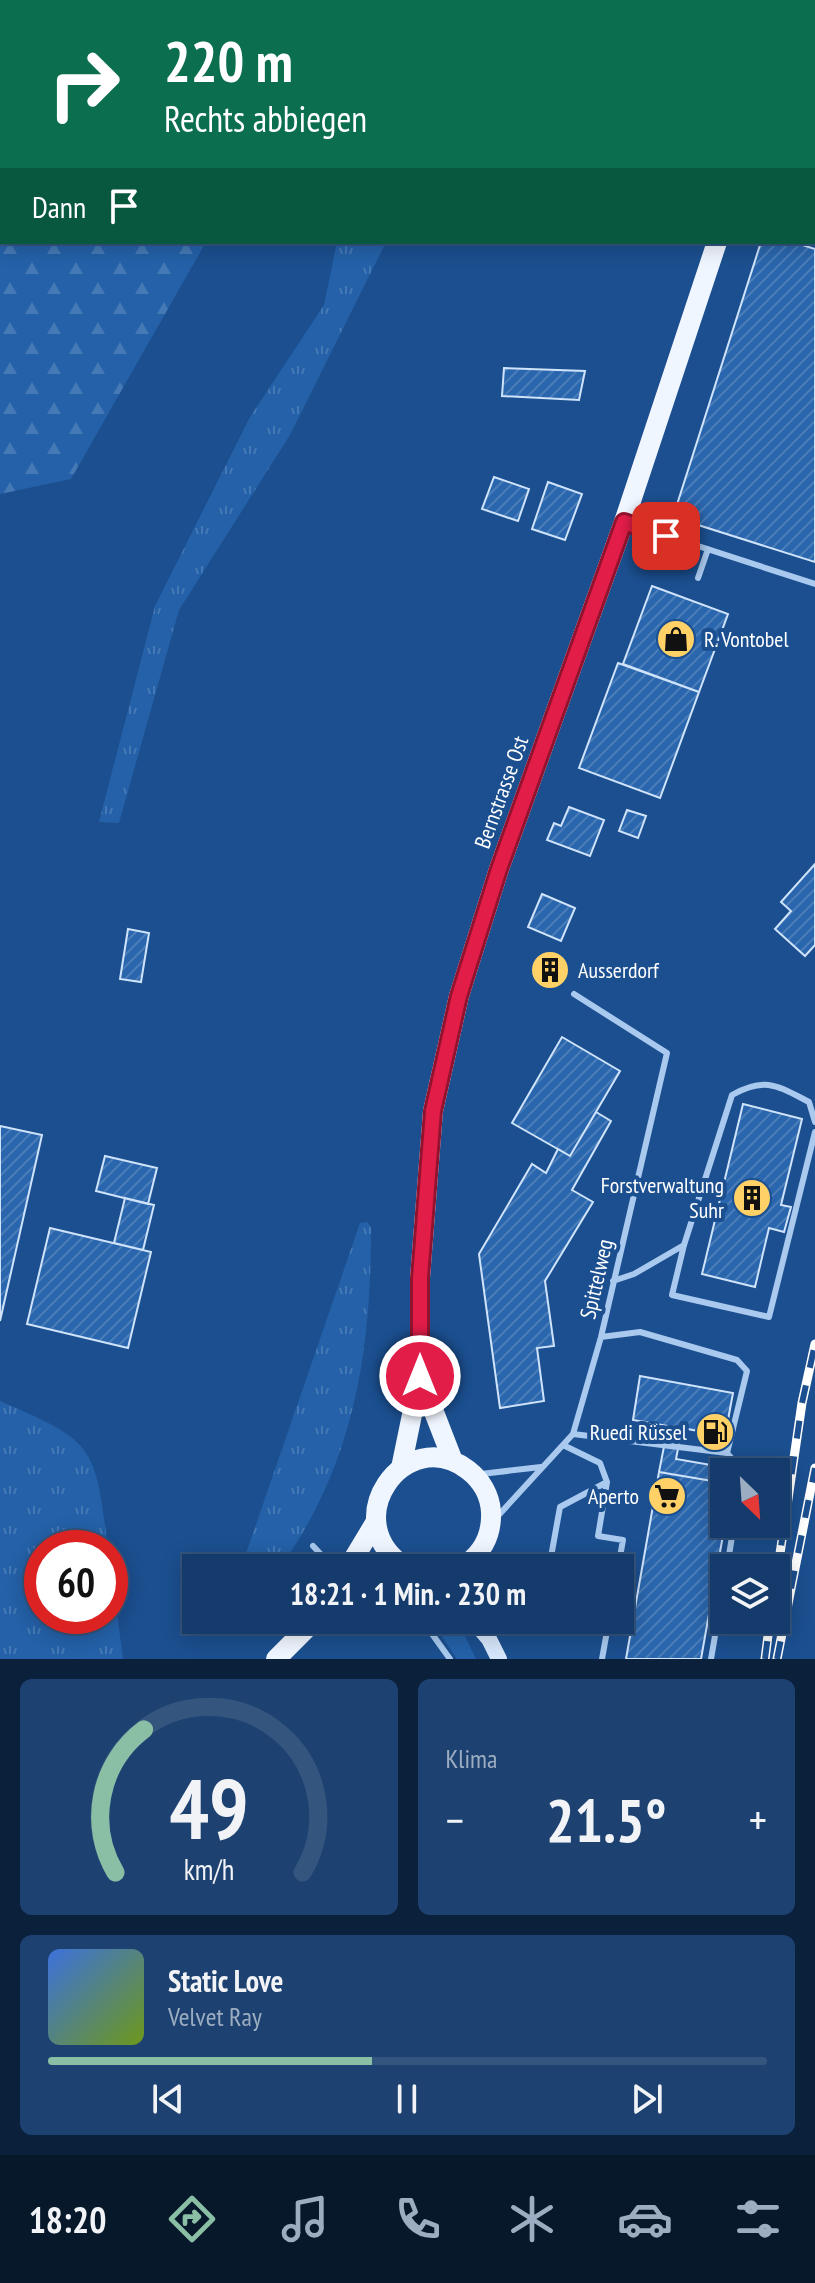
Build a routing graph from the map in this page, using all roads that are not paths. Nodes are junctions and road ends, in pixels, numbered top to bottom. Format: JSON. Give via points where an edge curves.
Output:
{"nodes":[{"id":1,"x":716,"y":244,"type":"edge"},
{"id":2,"x":624,"y":522,"type":"junction"},
{"id":3,"x":708,"y":549,"type":"junction"},
{"id":4,"x":698,"y":578,"type":"dead end"},
{"id":5,"x":815,"y":584,"type":"edge"},
{"id":6,"x":574,"y":994,"type":"dead end"},
{"id":7,"x":815,"y":1122,"type":"edge"},
{"id":8,"x":815,"y":1132,"type":"edge"},
{"id":9,"x":684,"y":1245,"type":"junction"},
{"id":10,"x":613,"y":1281,"type":"junction"},
{"id":11,"x":601,"y":1337,"type":"junction"},
{"id":12,"x":420,"y":1376,"type":"junction"},
{"id":13,"x":573,"y":1434,"type":"junction"},
{"id":14,"x":563,"y":1445,"type":"junction"},
{"id":15,"x":727,"y":1453,"type":"junction"},
{"id":16,"x":731,"y":1458,"type":"edge"},
{"id":17,"x":453,"y":1461,"type":"junction"},
{"id":18,"x":541,"y":1467,"type":"junction"},
{"id":19,"x":401,"y":1468,"type":"junction"},
{"id":20,"x":474,"y":1475,"type":"junction"},
{"id":21,"x":607,"y":1482,"type":"junction"},
{"id":22,"x":375,"y":1523,"type":"junction"},
{"id":23,"x":491,"y":1523,"type":"junction"},
{"id":24,"x":313,"y":1546,"type":"dead end"},
{"id":25,"x":321,"y":1554,"type":"edge"},
{"id":26,"x":356,"y":1554,"type":"edge"},
{"id":27,"x":390,"y":1554,"type":"edge"},
{"id":28,"x":481,"y":1554,"type":"edge"},
{"id":29,"x":552,"y":1554,"type":"edge"},
{"id":30,"x":620,"y":1554,"type":"edge"},
{"id":31,"x":302,"y":1634,"type":"edge"},
{"id":32,"x":432,"y":1634,"type":"edge"},
{"id":33,"x":485,"y":1634,"type":"edge"},
{"id":34,"x":488,"y":1634,"type":"edge"},
{"id":35,"x":606,"y":1634,"type":"edge"},
{"id":36,"x":715,"y":1634,"type":"edge"},
{"id":37,"x":489,"y":1639,"type":"junction"},
{"id":38,"x":276,"y":1659,"type":"edge"},
{"id":39,"x":450,"y":1659,"type":"edge"},
{"id":40,"x":499,"y":1659,"type":"edge"},
{"id":41,"x":602,"y":1659,"type":"edge"},
{"id":42,"x":711,"y":1659,"type":"edge"}],
"edges":[{"from":1,"to":2,"type":"main road","name":"Bernstrasse Ost"},
{"from":2,"to":3,"type":"lane"},
{"from":2,"to":12,"type":"main road","name":"Bernstrasse Ost","via":[[459,996],[433,1111],[420,1278]]},
{"from":3,"to":4,"type":"lane"},
{"from":3,"to":5,"type":"lane"},
{"from":6,"to":10,"type":"lane","name":"Spittelweg","via":[[667,1053]]},
{"from":7,"to":9,"type":"lane","via":[[809,1102],[777,1086],[753,1083],[732,1095]]},
{"from":8,"to":9,"type":"lane","via":[[769,1317],[672,1295]]},
{"from":9,"to":10,"type":"lane"},
{"from":10,"to":11,"type":"lane","name":"Spittelweg"},
{"from":11,"to":13,"type":"lane","name":"Spittelweg"},
{"from":11,"to":15,"type":"lane","via":[[640,1332],[737,1360],[747,1371]]},
{"from":12,"to":17,"type":"main road","name":"Bernstrasse Ost"},
{"from":12,"to":19,"type":"main road","name":"Bernstrasse Ost"},
{"from":13,"to":14,"type":"lane","name":"Spittelweg"},
{"from":13,"to":15,"type":"lane"},
{"from":14,"to":18,"type":"lane","name":"Spittelweg"},
{"from":14,"to":21,"type":"lane","via":[[600,1463]]},
{"from":15,"to":16,"type":"lane"},
{"from":17,"to":19,"type":"main road","via":[[426,1459]]},
{"from":17,"to":20,"type":"main road"},
{"from":18,"to":20,"type":"lane"},
{"from":18,"to":23,"type":"lane","name":"Spittelweg"},
{"from":19,"to":22,"type":"main road","via":[[380,1492]]},
{"from":20,"to":23,"type":"main road","via":[[485,1489]]},
{"from":21,"to":29,"type":"lane","via":[[560,1507]]},
{"from":21,"to":30,"type":"lane","via":[[598,1536],[623,1540]]},
{"from":22,"to":26,"type":"main road"},
{"from":22,"to":27,"type":"main road"},
{"from":23,"to":28,"type":"main road"},
{"from":24,"to":25,"type":"lane"},
{"from":31,"to":38,"type":"main road"},
{"from":32,"to":39,"type":"lane"},
{"from":33,"to":37,"type":"main road"},
{"from":34,"to":37,"type":"main road"},
{"from":35,"to":41,"type":"lane"},
{"from":36,"to":42,"type":"lane"},
{"from":37,"to":40,"type":"main road"}]}
